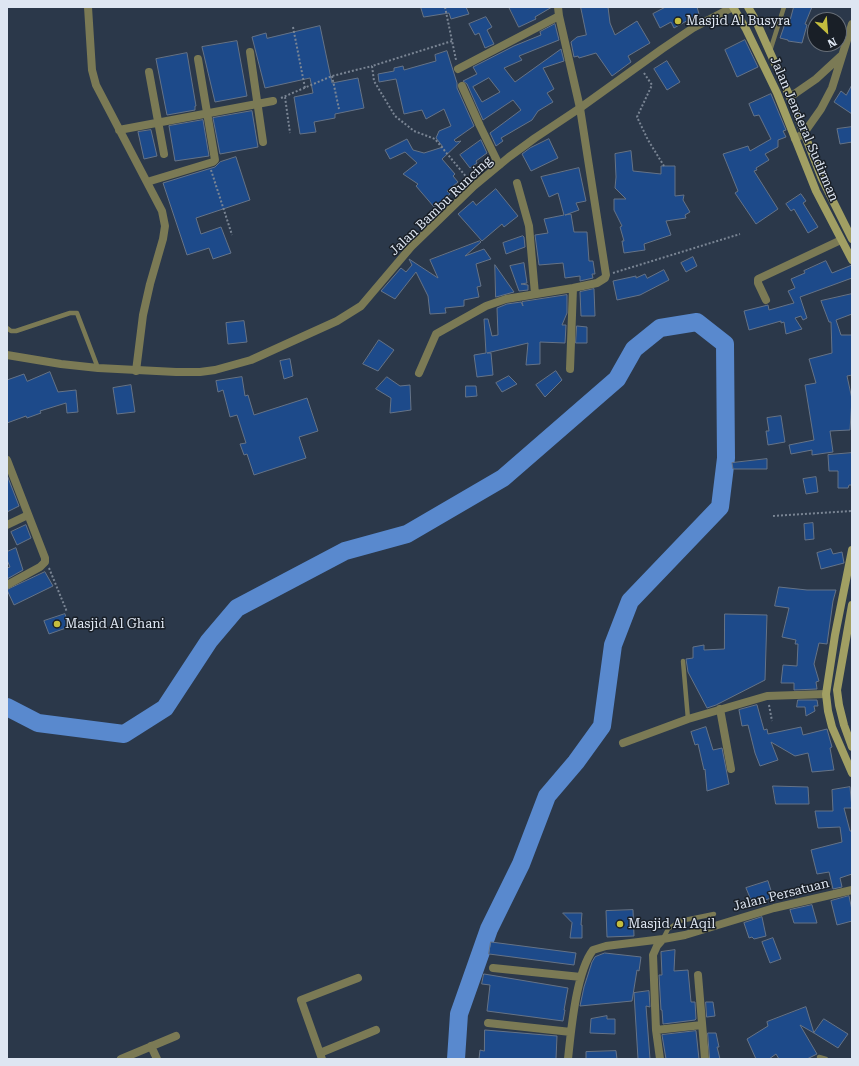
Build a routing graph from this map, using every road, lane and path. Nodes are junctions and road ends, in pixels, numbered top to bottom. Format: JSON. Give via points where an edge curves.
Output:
{"nodes":[{"id":1,"x":88,"y":7,"type":"edge"},
{"id":2,"x":445,"y":7,"type":"edge"},
{"id":3,"x":558,"y":7,"type":"edge"},
{"id":4,"x":733,"y":7,"type":"edge"},
{"id":5,"x":748,"y":7,"type":"edge"},
{"id":6,"x":784,"y":7,"type":"edge"},
{"id":7,"x":559,"y":16,"type":"junction"},
{"id":8,"x":852,"y":24,"type":"edge"},
{"id":9,"x":293,"y":28,"type":"dead end"},
{"id":10,"x":452,"y":41,"type":"junction"},
{"id":11,"x":770,"y":51,"type":"junction"},
{"id":12,"x":250,"y":52,"type":"dead end"},
{"id":13,"x":842,"y":56,"type":"junction"},
{"id":14,"x":198,"y":59,"type":"dead end"},
{"id":15,"x":638,"y":65,"type":"junction"},
{"id":16,"x":372,"y":66,"type":"junction"},
{"id":17,"x":458,"y":69,"type":"joint"},
{"id":18,"x":149,"y":72,"type":"dead end"},
{"id":19,"x":332,"y":76,"type":"junction"},
{"id":20,"x":462,"y":86,"type":"dead end"},
{"id":21,"x":305,"y":88,"type":"junction"},
{"id":22,"x":285,"y":96,"type":"junction"},
{"id":23,"x":790,"y":97,"type":"junction"},
{"id":24,"x":273,"y":101,"type":"joint"},
{"id":25,"x":258,"y":104,"type":"junction"},
{"id":26,"x":580,"y":108,"type":"junction"},
{"id":27,"x":339,"y":109,"type":"dead end"},
{"id":28,"x":208,"y":113,"type":"junction"},
{"id":29,"x":159,"y":122,"type":"junction"},
{"id":30,"x":119,"y":130,"type":"junction"},
{"id":31,"x":290,"y":133,"type":"dead end"},
{"id":32,"x":804,"y":133,"type":"junction"},
{"id":33,"x":795,"y":139,"type":"junction"},
{"id":34,"x":263,"y":142,"type":"dead end"},
{"id":35,"x":164,"y":154,"type":"dead end"},
{"id":36,"x":209,"y":164,"type":"junction"},
{"id":37,"x":499,"y":166,"type":"junction"},
{"id":38,"x":664,"y":166,"type":"dead end"},
{"id":39,"x":147,"y":182,"type":"junction"},
{"id":40,"x":517,"y":183,"type":"dead end"},
{"id":41,"x":474,"y":186,"type":"junction"},
{"id":42,"x":740,"y":234,"type":"dead end"},
{"id":43,"x":232,"y":235,"type":"dead end"},
{"id":44,"x":841,"y":240,"type":"junction"},
{"id":45,"x":852,"y":240,"type":"edge"},
{"id":46,"x":849,"y":247,"type":"edge"},
{"id":47,"x":852,"y":260,"type":"edge"},
{"id":48,"x":606,"y":275,"type":"junction"},
{"id":49,"x":573,"y":288,"type":"junction"},
{"id":50,"x":535,"y":294,"type":"junction"},
{"id":51,"x":766,"y":300,"type":"dead end"},
{"id":52,"x":7,"y":328,"type":"edge"},
{"id":53,"x":7,"y":355,"type":"edge"},
{"id":54,"x":98,"y":368,"type":"junction"},
{"id":55,"x":570,"y":369,"type":"dead end"},
{"id":56,"x":136,"y":371,"type":"junction"},
{"id":57,"x":418,"y":373,"type":"dead end"},
{"id":58,"x":7,"y":460,"type":"edge"},
{"id":59,"x":852,"y":511,"type":"edge"},
{"id":60,"x":28,"y":515,"type":"junction"},
{"id":61,"x":773,"y":516,"type":"dead end"},
{"id":62,"x":7,"y":525,"type":"edge"},
{"id":63,"x":852,"y":550,"type":"edge"},
{"id":64,"x":45,"y":558,"type":"junction"},
{"id":65,"x":7,"y":585,"type":"edge"},
{"id":66,"x":852,"y":605,"type":"edge"},
{"id":67,"x":67,"y":612,"type":"dead end"},
{"id":68,"x":683,"y":661,"type":"dead end"},
{"id":69,"x":826,"y":694,"type":"junction"},
{"id":70,"x":767,"y":696,"type":"junction"},
{"id":71,"x":720,"y":709,"type":"junction"},
{"id":72,"x":688,"y":719,"type":"junction"},
{"id":73,"x":772,"y":721,"type":"dead end"},
{"id":74,"x":623,"y":743,"type":"dead end"},
{"id":75,"x":852,"y":746,"type":"edge"},
{"id":76,"x":731,"y":769,"type":"dead end"},
{"id":77,"x":852,"y":774,"type":"edge"},
{"id":78,"x":852,"y":890,"type":"edge"},
{"id":79,"x":714,"y":914,"type":"dead end"},
{"id":80,"x":663,"y":939,"type":"junction"},
{"id":81,"x":493,"y":968,"type":"dead end"},
{"id":82,"x":698,"y":975,"type":"dead end"},
{"id":83,"x":581,"y":977,"type":"junction"},
{"id":84,"x":358,"y":978,"type":"dead end"},
{"id":85,"x":488,"y":1023,"type":"dead end"},
{"id":86,"x":702,"y":1025,"type":"junction"},
{"id":87,"x":376,"y":1030,"type":"dead end"},
{"id":88,"x":656,"y":1030,"type":"junction"},
{"id":89,"x":570,"y":1032,"type":"junction"},
{"id":90,"x":176,"y":1036,"type":"dead end"},
{"id":91,"x":151,"y":1046,"type":"junction"},
{"id":92,"x":321,"y":1056,"type":"edge"},
{"id":93,"x":819,"y":1057,"type":"dead end"},
{"id":94,"x":121,"y":1059,"type":"edge"},
{"id":95,"x":157,"y":1059,"type":"edge"},
{"id":96,"x":568,"y":1059,"type":"edge"},
{"id":97,"x":660,"y":1059,"type":"edge"},
{"id":98,"x":705,"y":1059,"type":"edge"},
{"id":99,"x":826,"y":1059,"type":"edge"}],
"edges":[{"from":1,"to":30,"type":"street","via":[[92,70],[96,84]]},
{"from":2,"to":10,"type":"path"},
{"from":3,"to":7,"type":"street"},
{"from":4,"to":15,"type":"street","name":"Jalan Bambu Runcing","via":[[693,28]]},
{"from":4,"to":33,"type":"main road","name":"Jalan Jenderal Sudirman","via":[[777,93]]},
{"from":5,"to":11,"type":"main road","name":"Jalan Jenderal Sudirman"},
{"from":6,"to":11,"type":"lane"},
{"from":7,"to":17,"type":"street"},
{"from":7,"to":26,"type":"street"},
{"from":8,"to":13,"type":"street"},
{"from":9,"to":21,"type":"path"},
{"from":10,"to":16,"type":"path"},
{"from":10,"to":17,"type":"path"},
{"from":11,"to":23,"type":"main road","name":"Jalan Jenderal Sudirman"},
{"from":12,"to":25,"type":"street"},
{"from":13,"to":23,"type":"street"},
{"from":13,"to":32,"type":"street","via":[[832,88]]},
{"from":14,"to":28,"type":"street"},
{"from":15,"to":26,"type":"street","name":"Jalan Bambu Runcing"},
{"from":15,"to":38,"type":"path","via":[[652,85],[637,117]]},
{"from":16,"to":19,"type":"path"},
{"from":16,"to":41,"type":"path","via":[[374,81],[395,116],[414,131],[435,138]]},
{"from":18,"to":29,"type":"street"},
{"from":19,"to":21,"type":"path"},
{"from":19,"to":27,"type":"path"},
{"from":20,"to":37,"type":"street"},
{"from":21,"to":22,"type":"path"},
{"from":22,"to":24,"type":"path"},
{"from":22,"to":31,"type":"path"},
{"from":23,"to":32,"type":"main road","name":"Jalan Jenderal Sudirman"},
{"from":24,"to":25,"type":"street"},
{"from":25,"to":28,"type":"street"},
{"from":25,"to":34,"type":"street"},
{"from":26,"to":37,"type":"street","name":"Jalan Bambu Runcing"},
{"from":26,"to":48,"type":"street"},
{"from":28,"to":29,"type":"street"},
{"from":28,"to":36,"type":"street","via":[[215,158]]},
{"from":29,"to":30,"type":"street"},
{"from":29,"to":35,"type":"street"},
{"from":30,"to":39,"type":"street"},
{"from":32,"to":33,"type":"street"},
{"from":32,"to":45,"type":"main road","name":"Jalan Jenderal Sudirman","via":[[822,179]]},
{"from":33,"to":44,"type":"main road","name":"Jalan Jenderal Sudirman","via":[[816,191]]},
{"from":36,"to":39,"type":"street"},
{"from":36,"to":43,"type":"path"},
{"from":37,"to":41,"type":"street","name":"Jalan Bambu Runcing"},
{"from":39,"to":56,"type":"street","via":[[162,211],[165,226],[143,315]]},
{"from":40,"to":50,"type":"street","via":[[529,226]]},
{"from":41,"to":56,"type":"street","name":"Jalan Bambu Runcing","via":[[411,247],[361,306],[337,321],[251,360],[215,370]]},
{"from":42,"to":48,"type":"path"},
{"from":44,"to":46,"type":"main road","name":"Jalan Jenderal Sudirman"},
{"from":44,"to":51,"type":"street","via":[[758,279]]},
{"from":46,"to":47,"type":"main road","name":"Jalan Jenderal Sudirman"},
{"from":48,"to":49,"type":"street","via":[[602,281]]},
{"from":49,"to":50,"type":"street"},
{"from":49,"to":55,"type":"street"},
{"from":50,"to":57,"type":"street","via":[[506,299],[486,306],[436,334]]},
{"from":52,"to":54,"type":"lane","via":[[16,331],[73,312],[77,313]]},
{"from":53,"to":54,"type":"street","name":"Jalan Bambu Runcing"},
{"from":54,"to":56,"type":"street","name":"Jalan Bambu Runcing"},
{"from":58,"to":60,"type":"street"},
{"from":59,"to":61,"type":"path"},
{"from":60,"to":62,"type":"street"},
{"from":60,"to":64,"type":"street"},
{"from":63,"to":69,"type":"main road","via":[[834,635]]},
{"from":64,"to":65,"type":"street","via":[[42,566]]},
{"from":64,"to":67,"type":"path"},
{"from":66,"to":75,"type":"main road","via":[[837,690],[844,725]]},
{"from":68,"to":72,"type":"lane"},
{"from":69,"to":70,"type":"street"},
{"from":69,"to":77,"type":"main road","via":[[832,727]]},
{"from":70,"to":71,"type":"street"},
{"from":70,"to":73,"type":"path"},
{"from":71,"to":72,"type":"street"},
{"from":71,"to":76,"type":"street"},
{"from":72,"to":74,"type":"street"},
{"from":78,"to":80,"type":"street","name":"Jalan Persatuan","via":[[774,908],[685,935]]},
{"from":79,"to":80,"type":"lane","via":[[680,921],[668,929]]},
{"from":80,"to":83,"type":"street","name":"Jalan Persatuan","via":[[593,950]]},
{"from":80,"to":88,"type":"street","via":[[653,955]]},
{"from":81,"to":83,"type":"street"},
{"from":82,"to":86,"type":"street"},
{"from":83,"to":89,"type":"street","name":"Jalan Persatuan"},
{"from":84,"to":92,"type":"street","via":[[302,1000]]},
{"from":85,"to":89,"type":"street"},
{"from":86,"to":88,"type":"street"},
{"from":86,"to":98,"type":"street"},
{"from":87,"to":92,"type":"street"},
{"from":88,"to":97,"type":"street"},
{"from":89,"to":96,"type":"street","name":"Jalan Persatuan"},
{"from":90,"to":91,"type":"street"},
{"from":91,"to":94,"type":"street"},
{"from":91,"to":95,"type":"street"},
{"from":93,"to":99,"type":"lane"}]}
